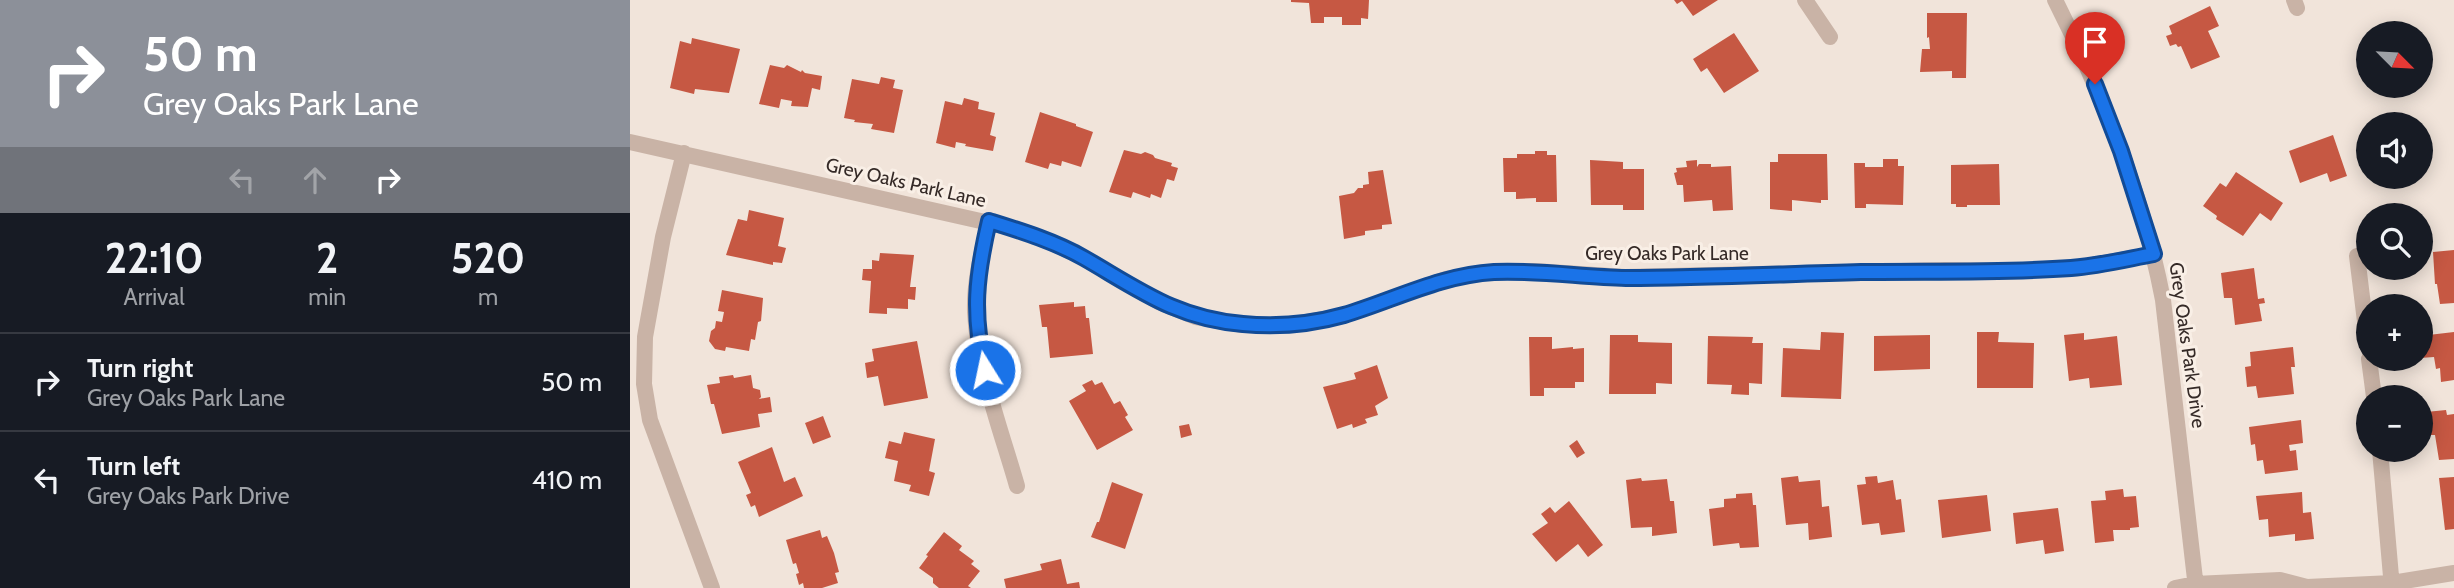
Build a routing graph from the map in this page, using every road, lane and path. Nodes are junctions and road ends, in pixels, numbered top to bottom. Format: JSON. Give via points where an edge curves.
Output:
{"nodes":[{"id":1,"x":1805,"y":0,"type":"edge"},
{"id":2,"x":2055,"y":0,"type":"edge"},
{"id":3,"x":1830,"y":37,"type":"dead end"},
{"id":4,"x":630,"y":142,"type":"edge"},
{"id":5,"x":684,"y":153,"type":"junction"},
{"id":6,"x":989,"y":221,"type":"junction"},
{"id":7,"x":2154,"y":254,"type":"junction"},
{"id":8,"x":2381,"y":462,"type":"edge"},
{"id":9,"x":1017,"y":486,"type":"dead end"},
{"id":10,"x":2454,"y":573,"type":"edge"},
{"id":11,"x":2392,"y":585,"type":"edge"},
{"id":12,"x":2195,"y":586,"type":"edge"},
{"id":13,"x":2306,"y":587,"type":"edge"},
{"id":14,"x":712,"y":588,"type":"edge"},
{"id":15,"x":2175,"y":588,"type":"edge"}],
"edges":[{"from":1,"to":3,"type":"street"},
{"from":2,"to":7,"type":"street","name":"Grey Oaks Park Drive","via":[[2086,62],[2121,151]]},
{"from":4,"to":5,"type":"street","name":"Grey Oaks Park Lane"},
{"from":5,"to":6,"type":"street","name":"Grey Oaks Park Lane"},
{"from":5,"to":14,"type":"street","via":[[645,337],[644,384],[650,420]]},
{"from":6,"to":7,"type":"street","name":"Grey Oaks Park Lane","via":[[1050,242],[1195,317],[1243,324],[1289,325],[1342,316],[1446,279],[1490,272],[1625,278],[2011,271],[2075,268]]},
{"from":6,"to":9,"type":"street","via":[[978,269],[975,312],[989,388]]},
{"from":7,"to":12,"type":"street","name":"Grey Oaks Park Drive"},
{"from":8,"to":11,"type":"street"},
{"from":10,"to":11,"type":"street"},
{"from":11,"to":13,"type":"street"},
{"from":12,"to":13,"type":"street","via":[[2280,580]]},
{"from":12,"to":15,"type":"street"}]}
